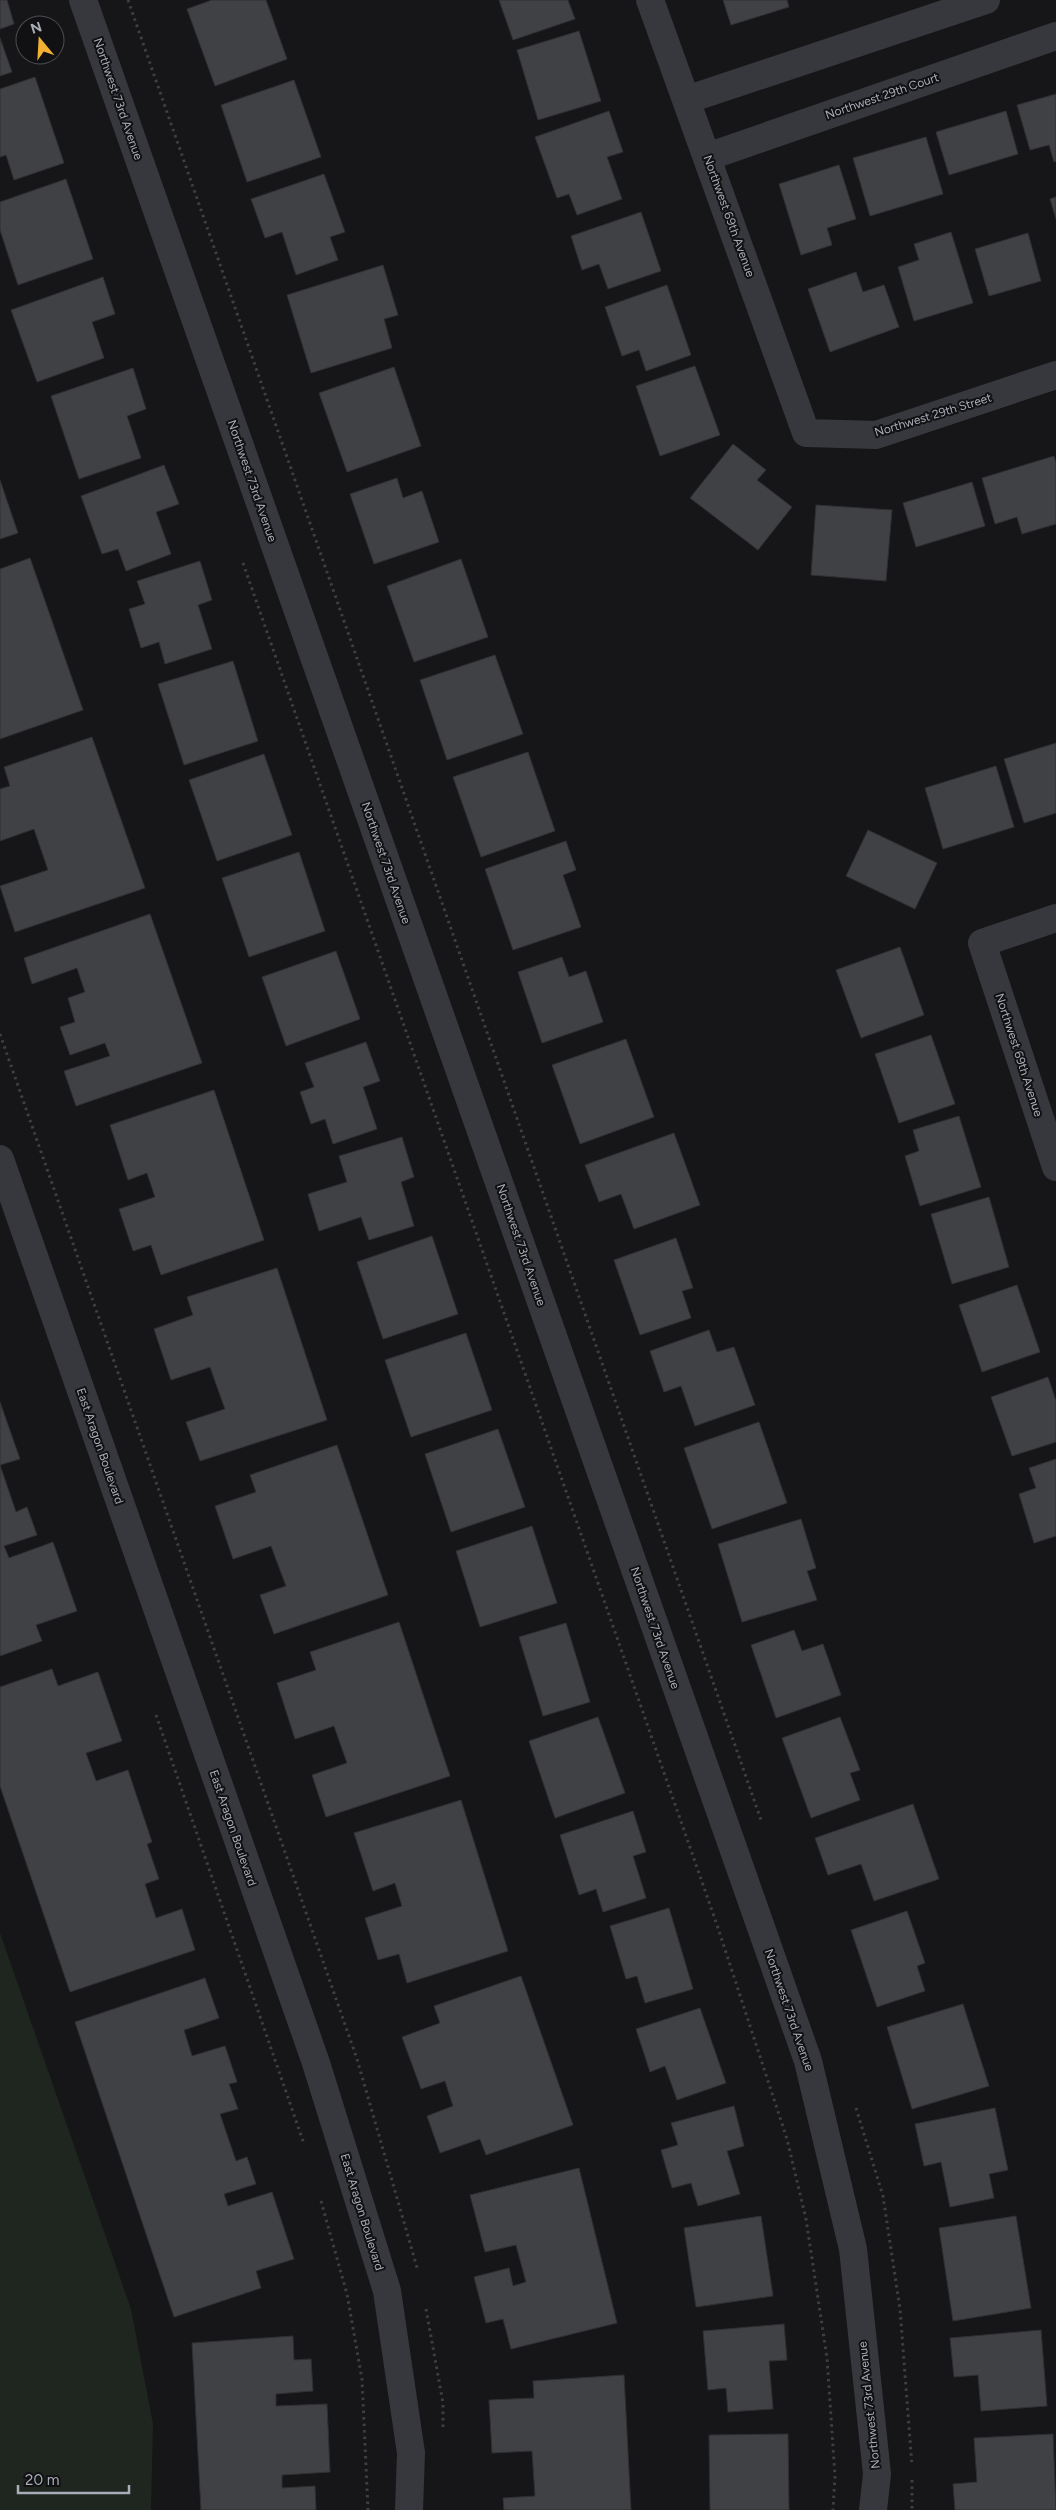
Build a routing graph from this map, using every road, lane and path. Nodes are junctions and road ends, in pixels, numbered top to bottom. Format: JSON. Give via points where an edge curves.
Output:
{"nodes":[{"id":1,"x":83,"y":0,"type":"edge"},
{"id":2,"x":650,"y":0,"type":"edge"},
{"id":3,"x":986,"y":0,"type":"edge"},
{"id":4,"x":1056,"y":36,"type":"edge"},
{"id":5,"x":686,"y":100,"type":"junction"},
{"id":6,"x":707,"y":156,"type":"junction"},
{"id":7,"x":1056,"y":375,"type":"edge"},
{"id":8,"x":806,"y":432,"type":"joint"},
{"id":9,"x":240,"y":555,"type":"dead end"},
{"id":10,"x":1056,"y":918,"type":"edge"},
{"id":11,"x":0,"y":1159,"type":"edge"},
{"id":12,"x":1056,"y":1167,"type":"edge"},
{"id":13,"x":155,"y":1711,"type":"dead end"},
{"id":14,"x":304,"y":2146,"type":"dead end"},
{"id":15,"x":319,"y":2192,"type":"dead end"},
{"id":16,"x":368,"y":2510,"type":"edge"},
{"id":17,"x":410,"y":2510,"type":"edge"},
{"id":18,"x":833,"y":2510,"type":"edge"},
{"id":19,"x":873,"y":2510,"type":"edge"}],
"edges":[{"from":1,"to":19,"type":"street","name":"Northwest 73rd Avenue","via":[[808,2061],[853,2249],[877,2474]]},
{"from":2,"to":5,"type":"street","name":"Northwest 69th Avenue"},
{"from":3,"to":5,"type":"street"},
{"from":4,"to":6,"type":"street","name":"Northwest 29th Court"},
{"from":5,"to":6,"type":"street","name":"Northwest 69th Avenue"},
{"from":6,"to":8,"type":"street","name":"Northwest 69th Avenue"},
{"from":7,"to":8,"type":"street","name":"Northwest 29th Street","via":[[876,435]]},
{"from":9,"to":18,"type":"path","via":[[717,1925],[787,2139],[806,2219],[827,2358],[835,2476]]},
{"from":10,"to":12,"type":"street","name":"Northwest 69th Avenue","via":[[982,943]]},
{"from":11,"to":17,"type":"street","name":"East Aragon Boulevard","via":[[316,2064],[387,2291],[411,2453]]},
{"from":13,"to":14,"type":"path"},
{"from":15,"to":16,"type":"path","via":[[347,2294],[362,2379]]}]}
